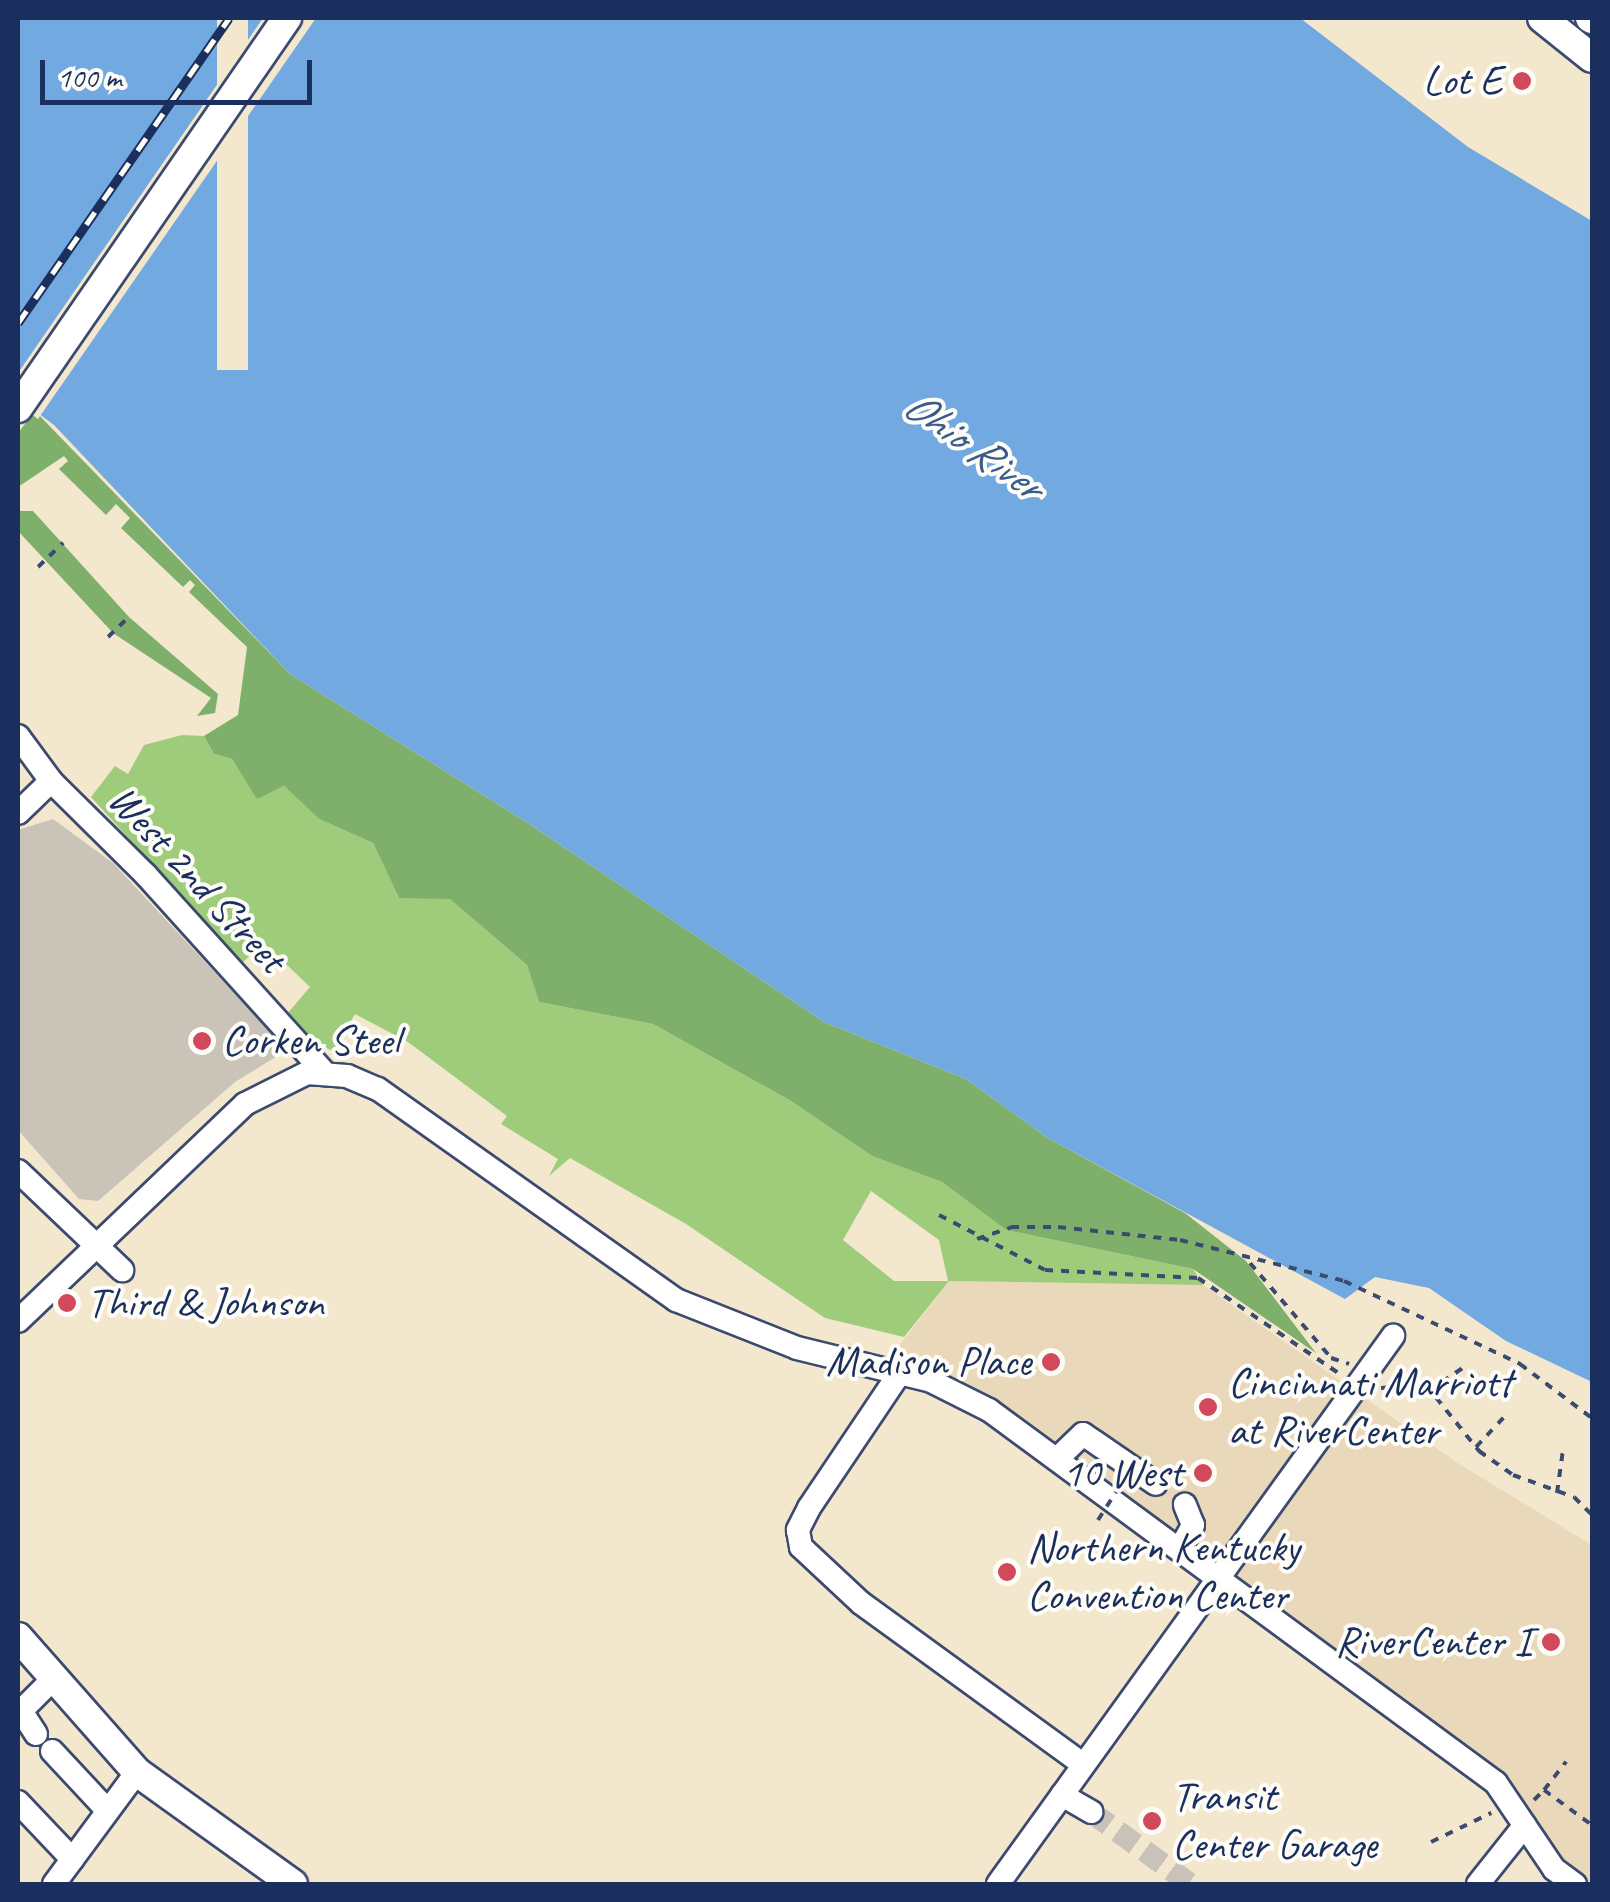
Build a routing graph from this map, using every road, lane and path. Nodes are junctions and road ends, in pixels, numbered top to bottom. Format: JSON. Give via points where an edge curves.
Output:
{"nodes":[{"id":1,"x":287,"y":18,"type":"edge"},
{"id":2,"x":1542,"y":18,"type":"edge"},
{"id":3,"x":1592,"y":58,"type":"edge"},
{"id":4,"x":18,"y":408,"type":"edge"},
{"id":5,"x":62,"y":543,"type":"dead end"},
{"id":6,"x":38,"y":567,"type":"dead end"},
{"id":7,"x":129,"y":617,"type":"dead end"},
{"id":8,"x":108,"y":637,"type":"dead end"},
{"id":9,"x":18,"y":736,"type":"edge"},
{"id":10,"x":51,"y":781,"type":"junction"},
{"id":11,"x":18,"y":812,"type":"edge"},
{"id":12,"x":324,"y":1072,"type":"junction"},
{"id":13,"x":18,"y":1171,"type":"edge"},
{"id":14,"x":940,"y":1215,"type":"dead end"},
{"id":15,"x":977,"y":1238,"type":"junction"},
{"id":16,"x":93,"y":1247,"type":"junction"},
{"id":17,"x":1250,"y":1262,"type":"junction"},
{"id":18,"x":122,"y":1270,"type":"dead end"},
{"id":19,"x":18,"y":1321,"type":"edge"},
{"id":20,"x":1393,"y":1336,"type":"dead end"},
{"id":21,"x":1464,"y":1367,"type":"dead end"},
{"id":22,"x":901,"y":1372,"type":"junction"},
{"id":23,"x":1359,"y":1380,"type":"junction"},
{"id":24,"x":1429,"y":1391,"type":"junction"},
{"id":25,"x":1091,"y":1410,"type":"dead end"},
{"id":26,"x":1505,"y":1416,"type":"dead end"},
{"id":27,"x":1592,"y":1418,"type":"edge"},
{"id":28,"x":1083,"y":1434,"type":"junction"},
{"id":29,"x":1476,"y":1447,"type":"junction"},
{"id":30,"x":1563,"y":1450,"type":"dead end"},
{"id":31,"x":1142,"y":1453,"type":"dead end"},
{"id":32,"x":1057,"y":1459,"type":"junction"},
{"id":33,"x":1156,"y":1484,"type":"dead end"},
{"id":34,"x":1557,"y":1493,"type":"junction"},
{"id":35,"x":1185,"y":1505,"type":"dead end"},
{"id":36,"x":1592,"y":1515,"type":"edge"},
{"id":37,"x":1098,"y":1520,"type":"dead end"},
{"id":38,"x":1181,"y":1547,"type":"junction"},
{"id":39,"x":1219,"y":1580,"type":"junction"},
{"id":40,"x":18,"y":1637,"type":"edge"},
{"id":41,"x":54,"y":1678,"type":"junction"},
{"id":42,"x":1566,"y":1762,"type":"dead end"},
{"id":43,"x":1083,"y":1764,"type":"junction"},
{"id":44,"x":137,"y":1772,"type":"junction"},
{"id":45,"x":1544,"y":1790,"type":"junction"},
{"id":46,"x":1062,"y":1795,"type":"junction"},
{"id":47,"x":1534,"y":1800,"type":"dead end"},
{"id":48,"x":18,"y":1802,"type":"edge"},
{"id":49,"x":107,"y":1810,"type":"junction"},
{"id":50,"x":1495,"y":1811,"type":"dead end"},
{"id":51,"x":1092,"y":1812,"type":"tunnel mouth"},
{"id":52,"x":1526,"y":1825,"type":"junction"},
{"id":53,"x":1592,"y":1825,"type":"edge"},
{"id":54,"x":1431,"y":1842,"type":"dead end"},
{"id":55,"x":72,"y":1859,"type":"junction"},
{"id":56,"x":54,"y":1884,"type":"edge"},
{"id":57,"x":293,"y":1884,"type":"edge"},
{"id":58,"x":998,"y":1884,"type":"edge"},
{"id":59,"x":1478,"y":1884,"type":"edge"},
{"id":60,"x":1575,"y":1884,"type":"edge"}],
"edges":[{"from":1,"to":4,"type":"main road"},
{"from":2,"to":3,"type":"main road"},
{"from":5,"to":6,"type":"path"},
{"from":7,"to":8,"type":"path"},
{"from":9,"to":10,"type":"street","name":"West 2nd Street"},
{"from":10,"to":11,"type":"street"},
{"from":10,"to":12,"type":"street","name":"West 2nd Street"},
{"from":12,"to":16,"type":"street","via":[[278,1083],[246,1104]]},
{"from":12,"to":22,"type":"street","via":[[378,1089],[676,1300],[796,1348]]},
{"from":13,"to":16,"type":"street"},
{"from":14,"to":15,"type":"path"},
{"from":15,"to":17,"type":"path","via":[[1010,1227],[1058,1227],[1180,1240]]},
{"from":15,"to":23,"type":"path","via":[[1045,1270],[1198,1278]]},
{"from":16,"to":18,"type":"street"},
{"from":16,"to":19,"type":"street"},
{"from":17,"to":23,"type":"path","via":[[1331,1358]]},
{"from":17,"to":27,"type":"path","via":[[1344,1280],[1520,1364]]},
{"from":20,"to":23,"type":"street"},
{"from":21,"to":24,"type":"path"},
{"from":22,"to":32,"type":"street","via":[[989,1410]]},
{"from":22,"to":43,"type":"street","via":[[809,1508],[798,1530],[800,1547],[861,1602]]},
{"from":23,"to":24,"type":"path","via":[[1384,1390],[1426,1384]]},
{"from":23,"to":39,"type":"street"},
{"from":24,"to":29,"type":"path"},
{"from":25,"to":28,"type":"street"},
{"from":26,"to":29,"type":"path"},
{"from":28,"to":32,"type":"street"},
{"from":28,"to":33,"type":"street"},
{"from":29,"to":34,"type":"path","via":[[1513,1476]]},
{"from":30,"to":34,"type":"path"},
{"from":31,"to":37,"type":"path","bridge":true},
{"from":32,"to":38,"type":"street"},
{"from":34,"to":36,"type":"path","via":[[1574,1497]]},
{"from":35,"to":38,"type":"street","via":[[1193,1525]]},
{"from":38,"to":39,"type":"street"},
{"from":39,"to":43,"type":"street"},
{"from":39,"to":52,"type":"street","via":[[1496,1784]]},
{"from":40,"to":41,"type":"main road"},
{"from":41,"to":44,"type":"main road"},
{"from":41,"to":49,"type":"street","via":[[22,1711]]},
{"from":42,"to":45,"type":"path"},
{"from":43,"to":46,"type":"street"},
{"from":44,"to":49,"type":"street"},
{"from":44,"to":57,"type":"main road"},
{"from":45,"to":47,"type":"path"},
{"from":45,"to":53,"type":"path"},
{"from":46,"to":51,"type":"street"},
{"from":46,"to":58,"type":"street"},
{"from":48,"to":55,"type":"street"},
{"from":49,"to":55,"type":"street"},
{"from":50,"to":54,"type":"path"},
{"from":52,"to":59,"type":"street"},
{"from":52,"to":60,"type":"street","via":[[1554,1869]]},
{"from":55,"to":56,"type":"street"}]}
